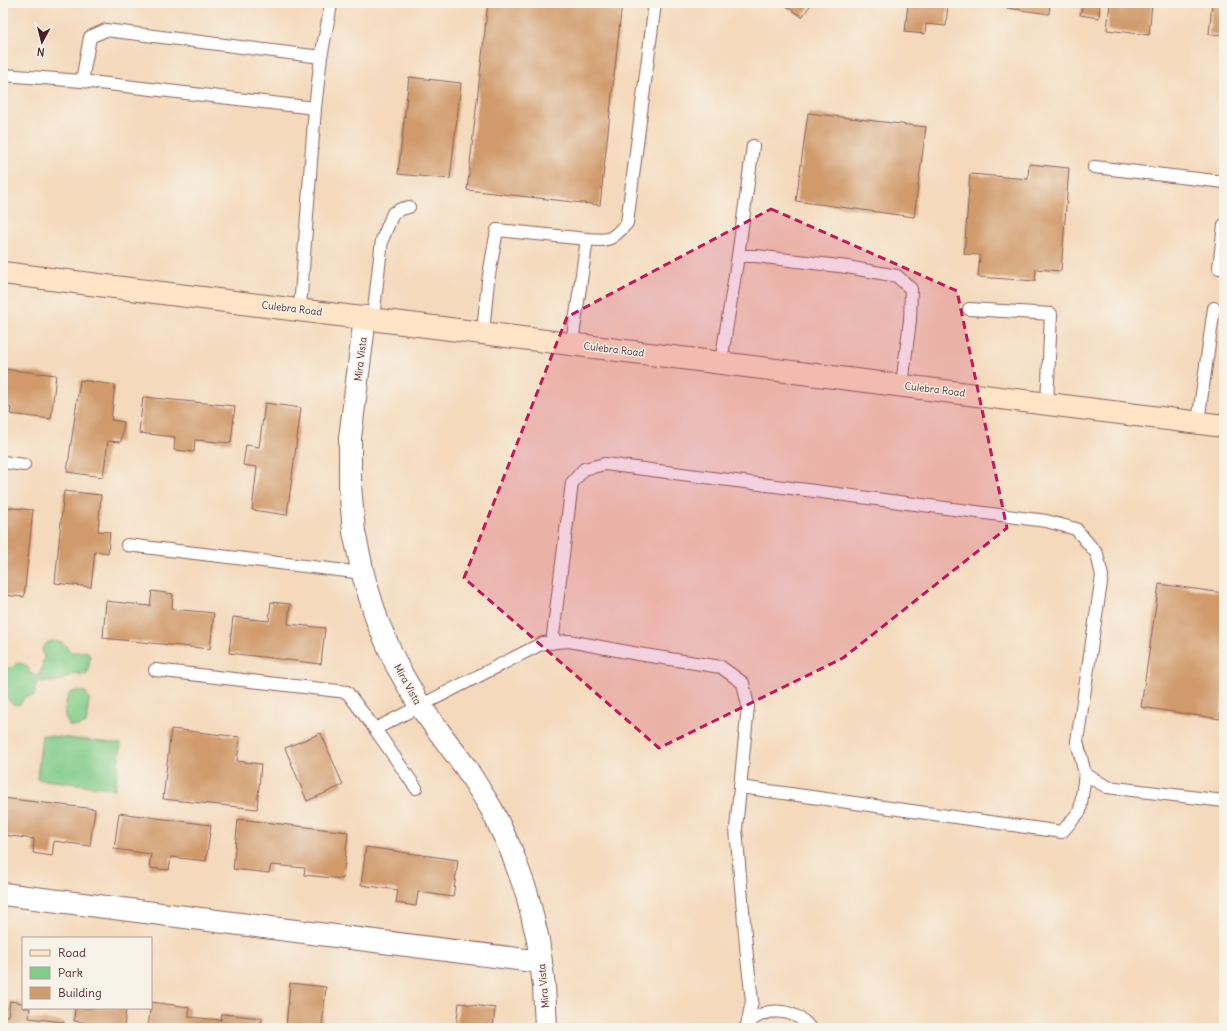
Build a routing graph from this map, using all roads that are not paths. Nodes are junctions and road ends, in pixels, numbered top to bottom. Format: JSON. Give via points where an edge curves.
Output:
{"nodes":[{"id":1,"x":332,"y":3,"type":"edge"},
{"id":2,"x":656,"y":3,"type":"edge"},
{"id":3,"x":321,"y":57,"type":"junction"},
{"id":4,"x":3,"y":75,"type":"edge"},
{"id":5,"x":82,"y":81,"type":"junction"},
{"id":6,"x":315,"y":108,"type":"junction"},
{"id":7,"x":753,"y":146,"type":"dead end"},
{"id":8,"x":1094,"y":166,"type":"dead end"},
{"id":9,"x":1224,"y":182,"type":"edge"},
{"id":10,"x":409,"y":207,"type":"dead end"},
{"id":11,"x":1224,"y":225,"type":"edge"},
{"id":12,"x":587,"y":239,"type":"junction"},
{"id":13,"x":738,"y":256,"type":"junction"},
{"id":14,"x":1219,"y":268,"type":"dead end"},
{"id":15,"x":3,"y":273,"type":"edge"},
{"id":16,"x":1214,"y":308,"type":"dead end"},
{"id":17,"x":300,"y":309,"type":"junction"},
{"id":18,"x":969,"y":309,"type":"dead end"},
{"id":19,"x":369,"y":318,"type":"junction"},
{"id":20,"x":483,"y":332,"type":"junction"},
{"id":21,"x":572,"y":343,"type":"junction"},
{"id":22,"x":721,"y":362,"type":"junction"},
{"id":23,"x":902,"y":385,"type":"junction"},
{"id":24,"x":1046,"y":403,"type":"junction"},
{"id":25,"x":1198,"y":422,"type":"junction"},
{"id":26,"x":1224,"y":426,"type":"edge"},
{"id":27,"x":3,"y":462,"type":"edge"},
{"id":28,"x":24,"y":465,"type":"dead end"},
{"id":29,"x":127,"y":545,"type":"dead end"},
{"id":30,"x":363,"y":573,"type":"junction"},
{"id":31,"x":552,"y":643,"type":"junction"},
{"id":32,"x":155,"y":670,"type":"dead end"},
{"id":33,"x":420,"y":706,"type":"junction"},
{"id":34,"x":375,"y":729,"type":"junction"},
{"id":35,"x":1085,"y":774,"type":"junction"},
{"id":36,"x":740,"y":787,"type":"junction"},
{"id":37,"x":416,"y":788,"type":"dead end"},
{"id":38,"x":1224,"y":801,"type":"edge"},
{"id":39,"x":3,"y":894,"type":"edge"},
{"id":40,"x":541,"y":962,"type":"junction"},
{"id":41,"x":746,"y":1027,"type":"edge"},
{"id":42,"x":546,"y":1028,"type":"edge"},
{"id":43,"x":810,"y":1028,"type":"edge"}],
"edges":[{"from":1,"to":3,"type":"lane"},
{"from":2,"to":12,"type":"lane","via":[[627,223],[618,234],[606,240]]},
{"from":3,"to":5,"type":"lane","via":[[106,30],[90,37]]},
{"from":3,"to":6,"type":"lane"},
{"from":4,"to":5,"type":"lane"},
{"from":5,"to":6,"type":"lane"},
{"from":6,"to":17,"type":"lane"},
{"from":7,"to":13,"type":"lane"},
{"from":8,"to":9,"type":"lane"},
{"from":10,"to":19,"type":"lane","via":[[393,213],[382,240]]},
{"from":11,"to":14,"type":"lane"},
{"from":12,"to":20,"type":"lane","via":[[497,230]]},
{"from":12,"to":21,"type":"lane"},
{"from":13,"to":22,"type":"lane"},
{"from":13,"to":23,"type":"lane","via":[[847,267],[897,276],[911,289]]},
{"from":15,"to":17,"type":"main road","name":"Culebra Road"},
{"from":16,"to":25,"type":"lane"},
{"from":17,"to":19,"type":"main road","name":"Culebra Road"},
{"from":18,"to":24,"type":"lane","via":[[1051,314]]},
{"from":19,"to":20,"type":"main road","name":"Culebra Road"},
{"from":19,"to":30,"type":"street","name":"Mira Vista","via":[[350,438],[354,532]]},
{"from":20,"to":21,"type":"main road","name":"Culebra Road"},
{"from":21,"to":22,"type":"main road","name":"Culebra Road"},
{"from":22,"to":23,"type":"main road","name":"Culebra Road"},
{"from":23,"to":24,"type":"main road","name":"Culebra Road"},
{"from":24,"to":25,"type":"main road","name":"Culebra Road"},
{"from":25,"to":26,"type":"main road","name":"Culebra Road"},
{"from":27,"to":28,"type":"lane"},
{"from":29,"to":30,"type":"lane"},
{"from":30,"to":33,"type":"street","name":"Mira Vista","via":[[378,623],[397,666]]},
{"from":31,"to":33,"type":"lane","via":[[544,643]]},
{"from":31,"to":35,"type":"lane","via":[[572,483],[584,469],[605,464],[1046,521],[1076,529],[1097,554],[1102,576],[1077,741]]},
{"from":31,"to":36,"type":"lane","via":[[569,642],[721,667],[743,682],[748,706]]},
{"from":32,"to":34,"type":"lane","via":[[347,692]]},
{"from":33,"to":34,"type":"lane"},
{"from":33,"to":40,"type":"street","name":"Mira Vista","via":[[470,775],[511,850],[527,894]]},
{"from":34,"to":37,"type":"lane"},
{"from":35,"to":36,"type":"lane","via":[[1080,811],[1062,832]]},
{"from":35,"to":38,"type":"lane","via":[[1106,787]]},
{"from":36,"to":41,"type":"lane","via":[[736,829],[752,1001]]},
{"from":39,"to":40,"type":"street"},
{"from":40,"to":42,"type":"street","name":"Mira Vista"},
{"from":41,"to":43,"type":"lane","via":[[756,1017],[768,1012],[781,1011],[794,1014]]}]}
